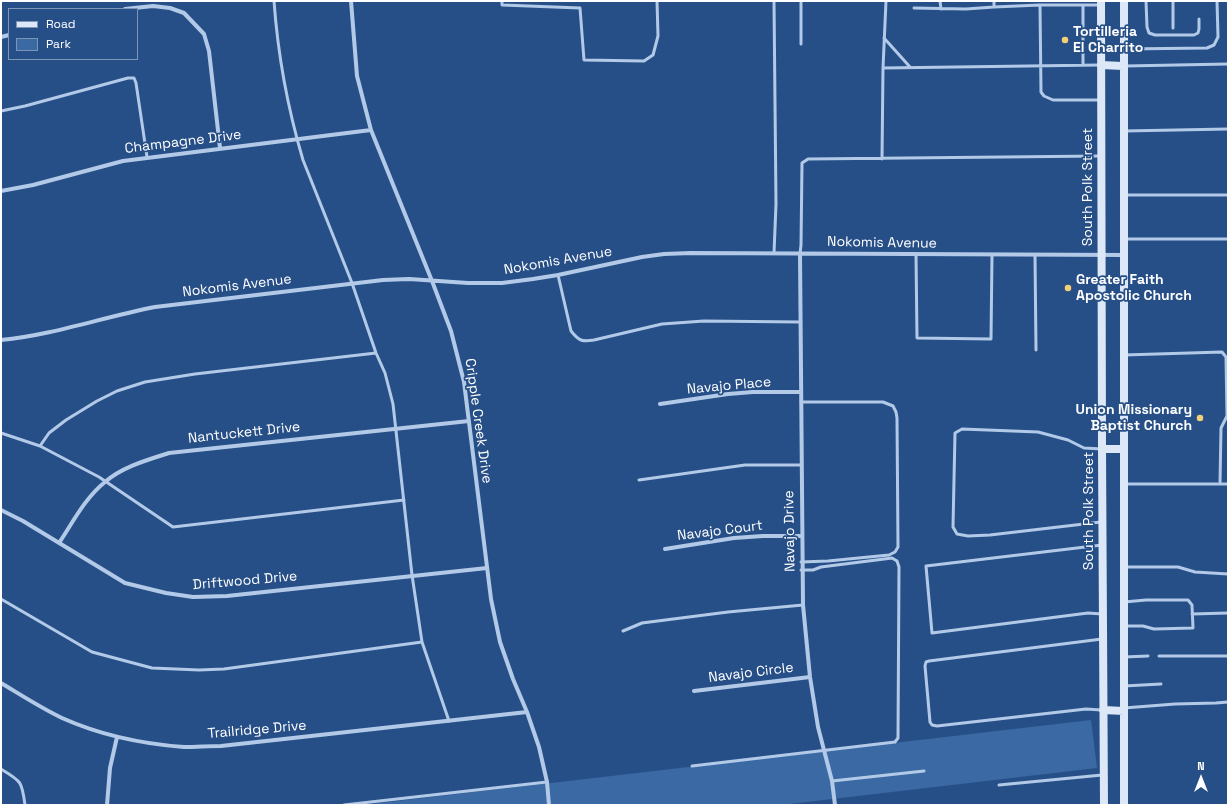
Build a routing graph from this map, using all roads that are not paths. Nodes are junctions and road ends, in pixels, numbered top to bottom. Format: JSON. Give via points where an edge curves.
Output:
{"nodes":[{"id":1,"x":274,"y":1,"type":"edge"},
{"id":2,"x":350,"y":1,"type":"edge"},
{"id":3,"x":502,"y":1,"type":"edge"},
{"id":4,"x":657,"y":1,"type":"edge"},
{"id":5,"x":774,"y":1,"type":"edge"},
{"id":6,"x":801,"y":1,"type":"edge"},
{"id":7,"x":886,"y":1,"type":"edge"},
{"id":8,"x":940,"y":1,"type":"edge"},
{"id":9,"x":994,"y":1,"type":"edge"},
{"id":10,"x":1124,"y":1,"type":"edge"},
{"id":11,"x":1146,"y":1,"type":"edge"},
{"id":12,"x":1173,"y":1,"type":"edge"},
{"id":13,"x":1217,"y":1,"type":"edge"},
{"id":14,"x":1056,"y":3,"type":"edge"},
{"id":15,"x":1101,"y":3,"type":"edge"},
{"id":16,"x":1040,"y":4,"type":"junction"},
{"id":17,"x":1083,"y":5,"type":"junction"},
{"id":18,"x":994,"y":7,"type":"junction"},
{"id":19,"x":134,"y":8,"type":"edge"},
{"id":20,"x":914,"y":8,"type":"dead end"},
{"id":21,"x":940,"y":9,"type":"junction"},
{"id":22,"x":1200,"y":19,"type":"dead end"},
{"id":23,"x":1173,"y":28,"type":"dead end"},
{"id":24,"x":884,"y":38,"type":"junction"},
{"id":25,"x":801,"y":44,"type":"dead end"},
{"id":26,"x":1124,"y":49,"type":"junction"},
{"id":27,"x":1228,"y":64,"type":"edge"},
{"id":28,"x":1041,"y":65,"type":"junction"},
{"id":29,"x":1084,"y":65,"type":"junction"},
{"id":30,"x":1101,"y":65,"type":"junction"},
{"id":31,"x":1123,"y":66,"type":"junction"},
{"id":32,"x":910,"y":67,"type":"junction"},
{"id":33,"x":882,"y":68,"type":"junction"},
{"id":34,"x":1101,"y":100,"type":"junction"},
{"id":35,"x":1,"y":111,"type":"edge"},
{"id":36,"x":1228,"y":129,"type":"edge"},
{"id":37,"x":370,"y":130,"type":"junction"},
{"id":38,"x":1123,"y":131,"type":"junction"},
{"id":39,"x":297,"y":140,"type":"junction"},
{"id":40,"x":220,"y":148,"type":"junction"},
{"id":41,"x":1101,"y":156,"type":"junction"},
{"id":42,"x":147,"y":157,"type":"junction"},
{"id":43,"x":882,"y":159,"type":"junction"},
{"id":44,"x":1,"y":191,"type":"edge"},
{"id":45,"x":1124,"y":195,"type":"junction"},
{"id":46,"x":1228,"y":195,"type":"edge"},
{"id":47,"x":1124,"y":239,"type":"junction"},
{"id":48,"x":1228,"y":239,"type":"edge"},
{"id":49,"x":774,"y":253,"type":"junction"},
{"id":50,"x":800,"y":254,"type":"junction"},
{"id":51,"x":916,"y":255,"type":"junction"},
{"id":52,"x":992,"y":255,"type":"junction"},
{"id":53,"x":1035,"y":255,"type":"junction"},
{"id":54,"x":1102,"y":255,"type":"junction"},
{"id":55,"x":1124,"y":255,"type":"junction"},
{"id":56,"x":558,"y":275,"type":"junction"},
{"id":57,"x":432,"y":281,"type":"junction"},
{"id":58,"x":352,"y":283,"type":"junction"},
{"id":59,"x":800,"y":322,"type":"junction"},
{"id":60,"x":1,"y":340,"type":"edge"},
{"id":61,"x":1036,"y":350,"type":"dead end"},
{"id":62,"x":376,"y":353,"type":"junction"},
{"id":63,"x":1123,"y":355,"type":"junction"},
{"id":64,"x":801,"y":392,"type":"junction"},
{"id":65,"x":801,"y":402,"type":"junction"},
{"id":66,"x":660,"y":404,"type":"dead end"},
{"id":67,"x":469,"y":421,"type":"junction"},
{"id":68,"x":396,"y":428,"type":"junction"},
{"id":69,"x":1,"y":433,"type":"edge"},
{"id":70,"x":40,"y":446,"type":"junction"},
{"id":71,"x":1102,"y":449,"type":"junction"},
{"id":72,"x":1123,"y":449,"type":"junction"},
{"id":73,"x":801,"y":465,"type":"junction"},
{"id":74,"x":639,"y":480,"type":"dead end"},
{"id":75,"x":105,"y":482,"type":"junction"},
{"id":76,"x":1123,"y":484,"type":"junction"},
{"id":77,"x":1220,"y":484,"type":"junction"},
{"id":78,"x":1228,"y":484,"type":"edge"},
{"id":79,"x":404,"y":500,"type":"junction"},
{"id":80,"x":1,"y":510,"type":"edge"},
{"id":81,"x":1102,"y":522,"type":"junction"},
{"id":82,"x":801,"y":536,"type":"junction"},
{"id":83,"x":59,"y":543,"type":"junction"},
{"id":84,"x":1102,"y":544,"type":"junction"},
{"id":85,"x":665,"y":549,"type":"dead end"},
{"id":86,"x":802,"y":562,"type":"junction"},
{"id":87,"x":1124,"y":567,"type":"junction"},
{"id":88,"x":487,"y":568,"type":"junction"},
{"id":89,"x":802,"y":570,"type":"junction"},
{"id":90,"x":1228,"y":574,"type":"edge"},
{"id":91,"x":412,"y":575,"type":"junction"},
{"id":92,"x":1,"y":599,"type":"edge"},
{"id":93,"x":1124,"y":602,"type":"junction"},
{"id":94,"x":803,"y":605,"type":"junction"},
{"id":95,"x":1103,"y":614,"type":"junction"},
{"id":96,"x":1192,"y":614,"type":"junction"},
{"id":97,"x":1228,"y":614,"type":"edge"},
{"id":98,"x":1124,"y":626,"type":"junction"},
{"id":99,"x":623,"y":631,"type":"dead end"},
{"id":100,"x":1103,"y":639,"type":"junction"},
{"id":101,"x":422,"y":642,"type":"junction"},
{"id":102,"x":1148,"y":656,"type":"dead end"},
{"id":103,"x":1159,"y":656,"type":"dead end"},
{"id":104,"x":1228,"y":656,"type":"edge"},
{"id":105,"x":1124,"y":657,"type":"junction"},
{"id":106,"x":810,"y":677,"type":"junction"},
{"id":107,"x":1,"y":683,"type":"edge"},
{"id":108,"x":1161,"y":684,"type":"dead end"},
{"id":109,"x":1124,"y":686,"type":"junction"},
{"id":110,"x":694,"y":691,"type":"dead end"},
{"id":111,"x":1228,"y":702,"type":"edge"},
{"id":112,"x":1103,"y":710,"type":"junction"},
{"id":113,"x":1124,"y":710,"type":"junction"},
{"id":114,"x":527,"y":712,"type":"junction"},
{"id":115,"x":449,"y":721,"type":"junction"},
{"id":116,"x":117,"y":737,"type":"junction"},
{"id":117,"x":824,"y":750,"type":"junction"},
{"id":118,"x":692,"y":766,"type":"dead end"},
{"id":119,"x":1,"y":769,"type":"edge"},
{"id":120,"x":924,"y":771,"type":"dead end"},
{"id":121,"x":1104,"y":775,"type":"junction"},
{"id":122,"x":832,"y":781,"type":"junction"},
{"id":123,"x":547,"y":782,"type":"junction"},
{"id":124,"x":998,"y":785,"type":"dead end"},
{"id":125,"x":25,"y":805,"type":"edge"},
{"id":126,"x":107,"y":805,"type":"edge"},
{"id":127,"x":344,"y":805,"type":"edge"},
{"id":128,"x":549,"y":805,"type":"edge"},
{"id":129,"x":835,"y":805,"type":"edge"},
{"id":130,"x":1104,"y":805,"type":"edge"},
{"id":131,"x":1124,"y":805,"type":"edge"}],
"edges":[{"from":1,"to":39,"type":"lane","via":[[279,60]]},
{"from":2,"to":37,"type":"street","name":"Cripple Creek Drive","via":[[357,76]]},
{"from":3,"to":4,"type":"lane","via":[[502,5],[580,8],[584,60],[644,61],[653,55],[658,36]]},
{"from":5,"to":49,"type":"lane"},
{"from":6,"to":25,"type":"lane"},
{"from":7,"to":24,"type":"lane"},
{"from":8,"to":21,"type":"lane"},
{"from":9,"to":18,"type":"lane"},
{"from":10,"to":26,"type":"main road"},
{"from":11,"to":22,"type":"lane","via":[[1146,27],[1149,33],[1194,35],[1200,29]]},
{"from":12,"to":23,"type":"lane"},
{"from":13,"to":26,"type":"lane","via":[[1218,38],[1214,45],[1207,48]]},
{"from":14,"to":16,"type":"lane"},
{"from":14,"to":17,"type":"lane"},
{"from":15,"to":17,"type":"lane"},
{"from":15,"to":30,"type":"main road","name":"South Polk Street"},
{"from":16,"to":18,"type":"lane"},
{"from":16,"to":28,"type":"lane"},
{"from":17,"to":29,"type":"lane"},
{"from":18,"to":21,"type":"lane"},
{"from":19,"to":40,"type":"street","via":[[153,6],[184,13],[204,34],[209,51]]},
{"from":20,"to":21,"type":"lane"},
{"from":24,"to":32,"type":"lane"},
{"from":24,"to":33,"type":"lane"},
{"from":26,"to":31,"type":"main road"},
{"from":27,"to":31,"type":"lane"},
{"from":28,"to":29,"type":"lane"},
{"from":28,"to":32,"type":"lane"},
{"from":28,"to":34,"type":"lane","via":[[1041,92],[1044,96],[1053,100]]},
{"from":29,"to":30,"type":"lane"},
{"from":30,"to":31,"type":"main road"},
{"from":30,"to":34,"type":"main road","name":"South Polk Street"},
{"from":31,"to":38,"type":"main road"},
{"from":32,"to":33,"type":"lane"},
{"from":33,"to":43,"type":"lane"},
{"from":34,"to":41,"type":"main road","name":"South Polk Street"},
{"from":35,"to":42,"type":"lane","via":[[134,78]]},
{"from":36,"to":38,"type":"lane"},
{"from":37,"to":39,"type":"street","name":"Champagne Drive"},
{"from":37,"to":57,"type":"street","name":"Cripple Creek Drive"},
{"from":38,"to":45,"type":"main road"},
{"from":39,"to":40,"type":"street","name":"Champagne Drive"},
{"from":39,"to":58,"type":"lane"},
{"from":40,"to":42,"type":"street","name":"Champagne Drive"},
{"from":41,"to":43,"type":"lane"},
{"from":41,"to":54,"type":"main road","name":"South Polk Street"},
{"from":42,"to":44,"type":"street","name":"Champagne Drive"},
{"from":43,"to":50,"type":"lane","via":[[808,158],[802,163]]},
{"from":45,"to":46,"type":"lane"},
{"from":45,"to":47,"type":"main road"},
{"from":47,"to":48,"type":"lane"},
{"from":47,"to":55,"type":"main road"},
{"from":49,"to":50,"type":"street","name":"Nokomis Avenue"},
{"from":49,"to":56,"type":"street","name":"Nokomis Avenue","via":[[664,254]]},
{"from":50,"to":51,"type":"street","name":"Nokomis Avenue"},
{"from":50,"to":59,"type":"street","name":"Navajo Drive"},
{"from":51,"to":52,"type":"street","name":"Nokomis Avenue"},
{"from":51,"to":52,"type":"lane","via":[[917,338],[991,339]]},
{"from":52,"to":53,"type":"street","name":"Nokomis Avenue"},
{"from":53,"to":54,"type":"street","name":"Nokomis Avenue"},
{"from":53,"to":61,"type":"lane"},
{"from":54,"to":55,"type":"street","name":"Nokomis Avenue"},
{"from":54,"to":71,"type":"main road","name":"South Polk Street"},
{"from":55,"to":63,"type":"main road"},
{"from":56,"to":57,"type":"street","name":"Nokomis Avenue","via":[[502,282]]},
{"from":56,"to":59,"type":"lane","via":[[571,331],[583,342],[662,324],[704,321]]},
{"from":57,"to":58,"type":"street","name":"Nokomis Avenue","via":[[390,280]]},
{"from":57,"to":67,"type":"street","name":"Cripple Creek Drive","via":[[458,356]]},
{"from":58,"to":60,"type":"street","name":"Nokomis Avenue","via":[[155,306],[59,331]]},
{"from":58,"to":62,"type":"lane"},
{"from":59,"to":64,"type":"street","name":"Navajo Drive"},
{"from":62,"to":68,"type":"lane","via":[[386,373]]},
{"from":62,"to":70,"type":"lane","via":[[145,382],[97,401],[49,433]]},
{"from":63,"to":72,"type":"main road"},
{"from":63,"to":77,"type":"lane","via":[[1222,352],[1226,357],[1227,416],[1221,428]]},
{"from":64,"to":65,"type":"street","name":"Navajo Drive"},
{"from":64,"to":66,"type":"street","name":"Navajo Place","via":[[747,393]]},
{"from":65,"to":73,"type":"street","name":"Navajo Drive"},
{"from":65,"to":86,"type":"lane","via":[[883,402],[893,406],[897,418],[898,548],[889,555]]},
{"from":67,"to":68,"type":"street","name":"Nantuckett Drive"},
{"from":67,"to":88,"type":"street","name":"Cripple Creek Drive"},
{"from":68,"to":75,"type":"street","name":"Nantuckett Drive","via":[[169,453],[141,462]]},
{"from":68,"to":79,"type":"lane"},
{"from":69,"to":70,"type":"lane"},
{"from":70,"to":75,"type":"lane"},
{"from":71,"to":72,"type":"main road"},
{"from":71,"to":81,"type":"main road","name":"South Polk Street"},
{"from":71,"to":81,"type":"lane","via":[[1084,448],[1068,440],[1038,432],[962,429],[955,433],[952,527],[957,534],[968,536]]},
{"from":72,"to":76,"type":"main road"},
{"from":73,"to":74,"type":"lane","via":[[746,465]]},
{"from":73,"to":82,"type":"street","name":"Navajo Drive"},
{"from":75,"to":79,"type":"lane","via":[[173,527]]},
{"from":75,"to":83,"type":"street","name":"Nantuckett Drive","via":[[88,499]]},
{"from":76,"to":77,"type":"lane"},
{"from":76,"to":87,"type":"main road"},
{"from":77,"to":78,"type":"lane"},
{"from":79,"to":91,"type":"lane"},
{"from":80,"to":83,"type":"street","name":"Driftwood Drive"},
{"from":81,"to":84,"type":"main road","name":"South Polk Street"},
{"from":82,"to":85,"type":"street","name":"Navajo Court","via":[[734,538]]},
{"from":82,"to":86,"type":"street","name":"Navajo Drive"},
{"from":83,"to":91,"type":"street","name":"Driftwood Drive","via":[[125,583],[193,597],[227,596]]},
{"from":84,"to":95,"type":"main road","name":"South Polk Street"},
{"from":84,"to":95,"type":"lane","via":[[926,566],[932,633],[1088,613]]},
{"from":86,"to":89,"type":"street","name":"Navajo Drive"},
{"from":87,"to":90,"type":"lane","via":[[1178,567],[1195,572]]},
{"from":87,"to":93,"type":"main road"},
{"from":88,"to":91,"type":"street","name":"Driftwood Drive"},
{"from":88,"to":114,"type":"street","name":"Cripple Creek Drive","via":[[500,642]]},
{"from":89,"to":94,"type":"street","name":"Navajo Drive"},
{"from":89,"to":117,"type":"lane","via":[[892,558],[897,561],[899,567],[898,738],[895,742]]},
{"from":91,"to":101,"type":"lane"},
{"from":92,"to":101,"type":"lane","via":[[92,652],[152,668],[224,669]]},
{"from":93,"to":96,"type":"lane","via":[[1188,600],[1192,605]]},
{"from":93,"to":98,"type":"main road"},
{"from":94,"to":99,"type":"lane","via":[[642,623]]},
{"from":94,"to":106,"type":"street","name":"Navajo Drive"},
{"from":95,"to":100,"type":"main road","name":"South Polk Street"},
{"from":96,"to":97,"type":"lane"},
{"from":96,"to":98,"type":"lane","via":[[1192,628],[1154,629]]},
{"from":98,"to":105,"type":"main road"},
{"from":100,"to":112,"type":"main road","name":"South Polk Street"},
{"from":100,"to":112,"type":"lane","via":[[929,661],[925,666],[932,725],[1086,709]]},
{"from":101,"to":115,"type":"lane"},
{"from":102,"to":105,"type":"lane"},
{"from":103,"to":104,"type":"lane"},
{"from":105,"to":109,"type":"main road"},
{"from":106,"to":110,"type":"street","name":"Navajo Circle"},
{"from":106,"to":117,"type":"street","name":"Navajo Drive"},
{"from":107,"to":116,"type":"street","name":"Trailridge Drive","via":[[64,719]]},
{"from":108,"to":109,"type":"lane"},
{"from":109,"to":113,"type":"main road"},
{"from":111,"to":113,"type":"lane","via":[[1175,704]]},
{"from":112,"to":113,"type":"main road"},
{"from":112,"to":121,"type":"main road","name":"South Polk Street"},
{"from":113,"to":131,"type":"main road"},
{"from":114,"to":115,"type":"street","name":"Trailridge Drive"},
{"from":114,"to":123,"type":"street","name":"Cripple Creek Drive"},
{"from":115,"to":116,"type":"street","name":"Trailridge Drive","via":[[221,746],[185,747]]},
{"from":116,"to":126,"type":"street","via":[[110,768]]},
{"from":117,"to":118,"type":"lane"},
{"from":117,"to":122,"type":"street","name":"Navajo Drive"},
{"from":119,"to":125,"type":"lane","via":[[18,779],[22,785]]},
{"from":120,"to":122,"type":"lane"},
{"from":121,"to":124,"type":"lane"},
{"from":121,"to":130,"type":"main road","name":"South Polk Street"},
{"from":122,"to":129,"type":"street","name":"Navajo Drive"},
{"from":123,"to":127,"type":"lane"},
{"from":123,"to":128,"type":"street","name":"Cripple Creek Drive"}]}
